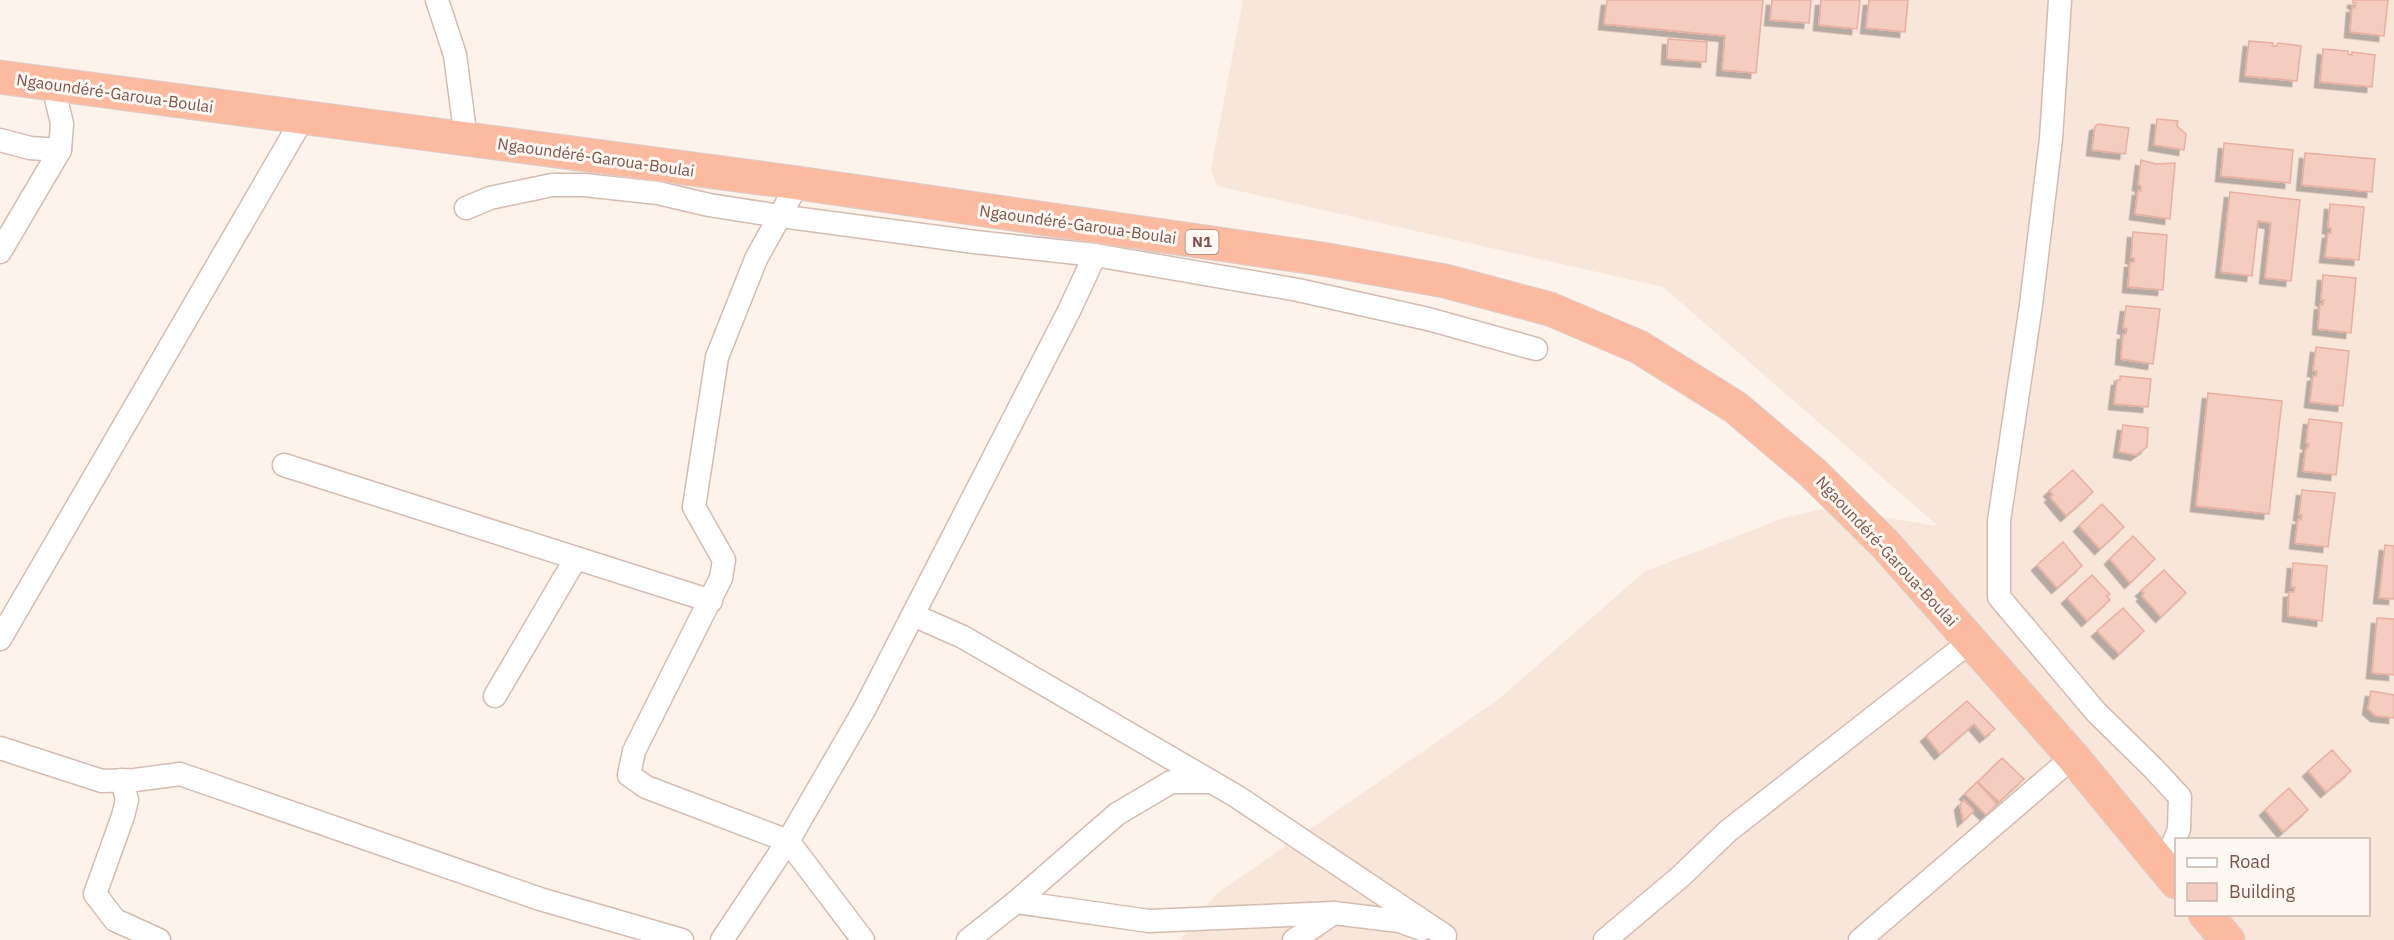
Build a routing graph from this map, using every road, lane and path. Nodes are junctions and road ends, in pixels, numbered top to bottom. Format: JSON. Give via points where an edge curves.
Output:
{"nodes":[{"id":1,"x":437,"y":0,"type":"edge"},
{"id":2,"x":2060,"y":0,"type":"edge"},
{"id":3,"x":0,"y":77,"type":"edge"},
{"id":4,"x":52,"y":85,"type":"junction"},
{"id":5,"x":303,"y":118,"type":"junction"},
{"id":6,"x":466,"y":139,"type":"junction"},
{"id":7,"x":0,"y":140,"type":"edge"},
{"id":8,"x":60,"y":150,"type":"junction"},
{"id":9,"x":798,"y":183,"type":"junction"},
{"id":10,"x":466,"y":208,"type":"dead end"},
{"id":11,"x":982,"y":210,"type":"junction"},
{"id":12,"x":780,"y":216,"type":"junction"},
{"id":13,"x":1004,"y":245,"type":"junction"},
{"id":14,"x":0,"y":252,"type":"edge"},
{"id":15,"x":1095,"y":255,"type":"junction"},
{"id":16,"x":1536,"y":349,"type":"dead end"},
{"id":17,"x":284,"y":465,"type":"dead end"},
{"id":18,"x":576,"y":558,"type":"junction"},
{"id":19,"x":711,"y":601,"type":"junction"},
{"id":20,"x":913,"y":615,"type":"junction"},
{"id":21,"x":0,"y":639,"type":"edge"},
{"id":22,"x":1971,"y":641,"type":"junction"},
{"id":23,"x":495,"y":696,"type":"dead end"},
{"id":24,"x":0,"y":748,"type":"edge"},
{"id":25,"x":2073,"y":758,"type":"junction"},
{"id":26,"x":122,"y":780,"type":"junction"},
{"id":27,"x":1211,"y":782,"type":"junction"},
{"id":28,"x":2177,"y":838,"type":"edge"},
{"id":29,"x":788,"y":841,"type":"junction"},
{"id":30,"x":2175,"y":849,"type":"edge"},
{"id":31,"x":2170,"y":875,"type":"edge"},
{"id":32,"x":1016,"y":902,"type":"junction"},
{"id":33,"x":1334,"y":913,"type":"junction"},
{"id":34,"x":2206,"y":916,"type":"edge"},
{"id":35,"x":1451,"y":938,"type":"edge"},
{"id":36,"x":1604,"y":939,"type":"edge"},
{"id":37,"x":159,"y":940,"type":"edge"},
{"id":38,"x":682,"y":940,"type":"edge"},
{"id":39,"x":722,"y":940,"type":"edge"},
{"id":40,"x":863,"y":940,"type":"edge"},
{"id":41,"x":968,"y":940,"type":"edge"},
{"id":42,"x":1294,"y":940,"type":"edge"},
{"id":43,"x":1860,"y":940,"type":"edge"},
{"id":44,"x":2228,"y":940,"type":"edge"}],
"edges":[{"from":1,"to":6,"type":"street","via":[[454,55]]},
{"from":2,"to":28,"type":"street","via":[[2051,139],[2033,293],[1999,521],[1999,597],[2096,712],[2180,797]]},
{"from":3,"to":4,"type":"highway","name":"Ngaoundéré-Garoua-Boulai","number":"N1"},
{"from":4,"to":5,"type":"highway","name":"Ngaoundéré-Garoua-Boulai","number":"N1"},
{"from":4,"to":8,"type":"street","via":[[62,124]]},
{"from":5,"to":6,"type":"highway","name":"Ngaoundéré-Garoua-Boulai","number":"N1"},
{"from":5,"to":21,"type":"street"},
{"from":6,"to":9,"type":"highway","name":"Ngaoundéré-Garoua-Boulai","number":"N1"},
{"from":7,"to":8,"type":"street"},
{"from":8,"to":14,"type":"street"},
{"from":9,"to":11,"type":"highway","name":"Ngaoundéré-Garoua-Boulai","number":"N1"},
{"from":9,"to":12,"type":"street"},
{"from":10,"to":12,"type":"street","via":[[519,190],[584,185],[658,193]]},
{"from":11,"to":13,"type":"street"},
{"from":11,"to":22,"type":"highway","name":"Ngaoundéré-Garoua-Boulai","number":"N1","via":[[1322,259],[1445,282],[1550,309],[1639,347],[1735,407],[1812,472],[1885,544]]},
{"from":12,"to":13,"type":"street"},
{"from":12,"to":19,"type":"street","via":[[756,259],[717,357],[694,507],[724,560]]},
{"from":13,"to":15,"type":"street"},
{"from":15,"to":16,"type":"street","via":[[1298,290],[1428,319]]},
{"from":15,"to":20,"type":"street"},
{"from":17,"to":18,"type":"street"},
{"from":18,"to":19,"type":"street"},
{"from":18,"to":23,"type":"street"},
{"from":19,"to":29,"type":"street","via":[[634,751],[629,775],[646,787]]},
{"from":20,"to":27,"type":"street","via":[[963,637]]},
{"from":20,"to":29,"type":"street","via":[[864,710]]},
{"from":22,"to":25,"type":"highway","name":"Ngaoundéré-Garoua-Boulai","number":"N1"},
{"from":22,"to":36,"type":"street","via":[[1728,831],[1680,877]]},
{"from":24,"to":26,"type":"street","via":[[102,781]]},
{"from":25,"to":31,"type":"highway","name":"Ngaoundéré-Garoua-Boulai","number":"N1"},
{"from":25,"to":43,"type":"street"},
{"from":26,"to":37,"type":"street","via":[[127,800],[95,894],[115,920]]},
{"from":26,"to":38,"type":"street","via":[[180,774],[540,899]]},
{"from":27,"to":32,"type":"street","via":[[1171,782],[1117,814]]},
{"from":27,"to":35,"type":"street"},
{"from":29,"to":39,"type":"street"},
{"from":29,"to":40,"type":"street"},
{"from":30,"to":31,"type":"street"},
{"from":32,"to":33,"type":"street","via":[[1149,921]]},
{"from":32,"to":41,"type":"street"},
{"from":33,"to":35,"type":"street","via":[[1399,921]]},
{"from":33,"to":42,"type":"street"},
{"from":34,"to":44,"type":"highway"}]}
